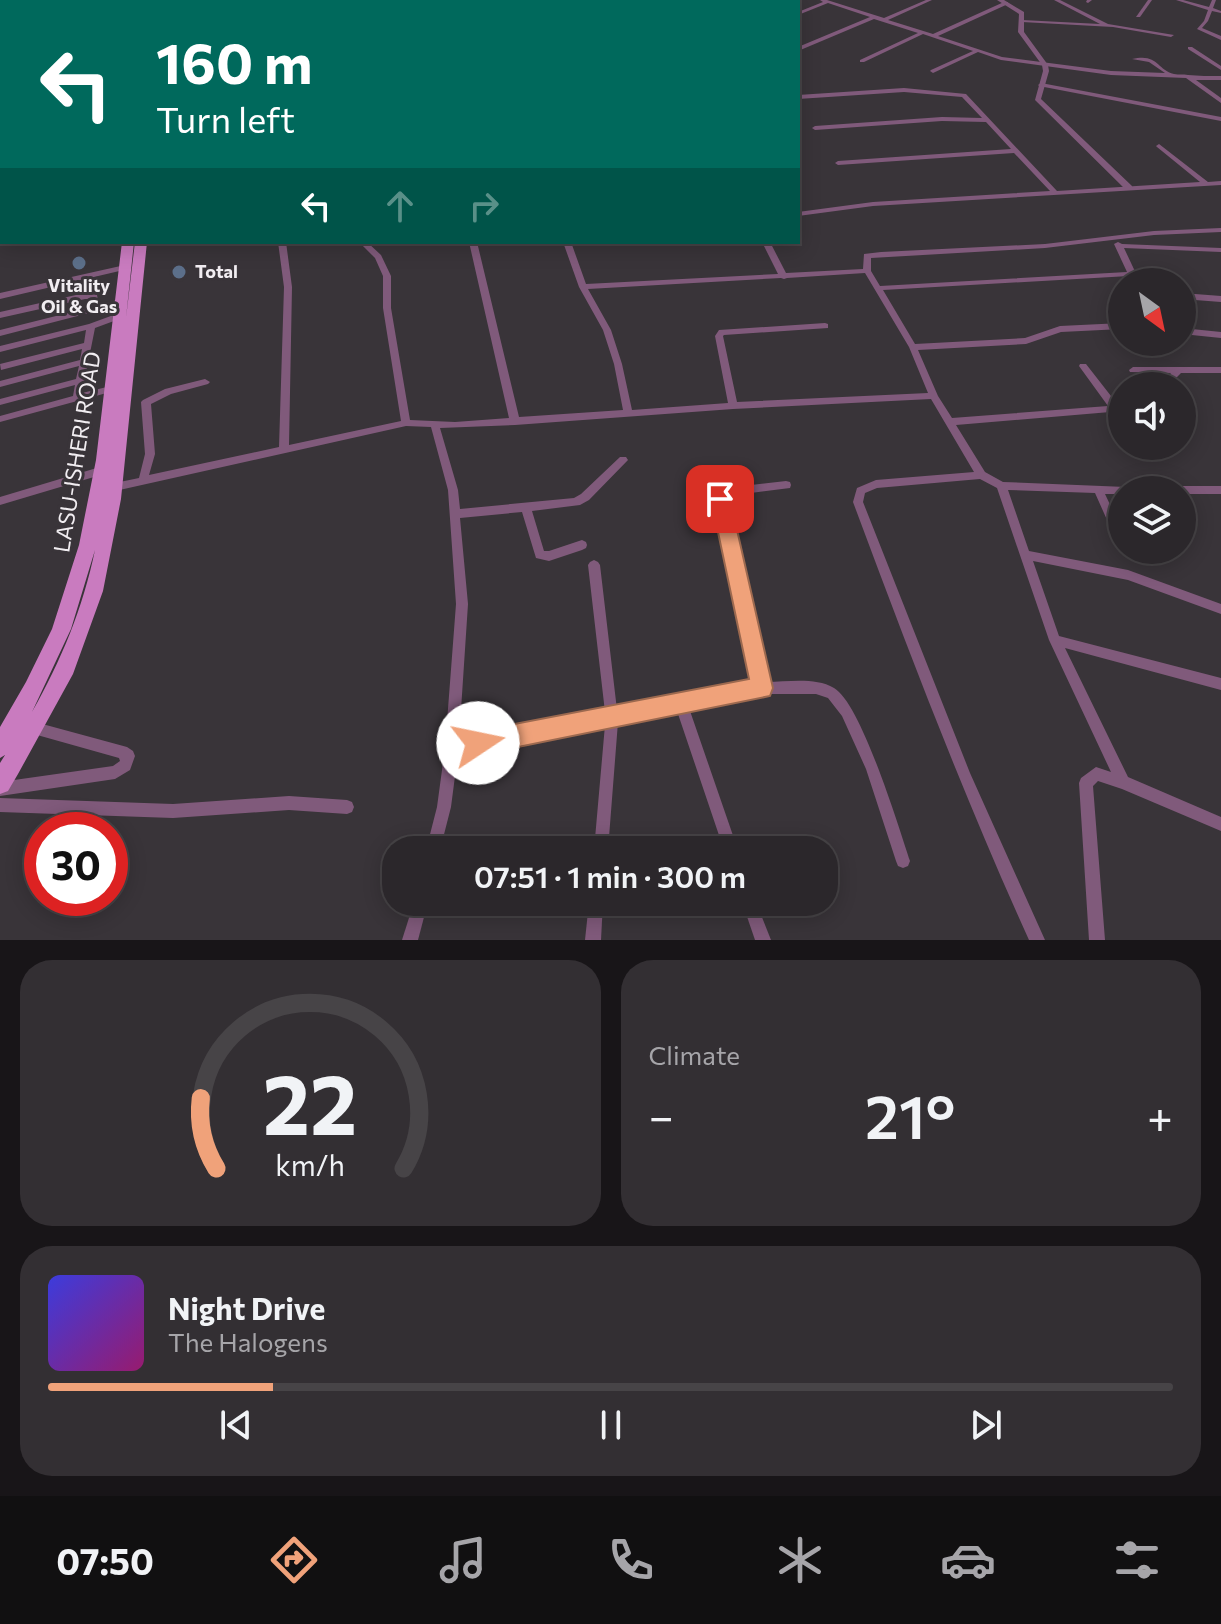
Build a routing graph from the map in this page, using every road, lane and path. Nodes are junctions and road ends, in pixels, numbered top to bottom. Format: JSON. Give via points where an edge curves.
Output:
{"nodes":[{"id":1,"x":499,"y":0,"type":"edge"},
{"id":2,"x":506,"y":0,"type":"edge"},
{"id":3,"x":852,"y":0,"type":"edge"},
{"id":4,"x":930,"y":0,"type":"edge"},
{"id":5,"x":1056,"y":0,"type":"edge"},
{"id":6,"x":1150,"y":0,"type":"edge"},
{"id":7,"x":1178,"y":0,"type":"edge"},
{"id":8,"x":1214,"y":0,"type":"edge"},
{"id":9,"x":825,"y":1,"type":"edge"},
{"id":10,"x":1003,"y":1,"type":"edge"},
{"id":11,"x":839,"y":5,"type":"junction"},
{"id":12,"x":1211,"y":9,"type":"junction"},
{"id":13,"x":1221,"y":12,"type":"edge"},
{"id":14,"x":800,"y":13,"type":"edge"},
{"id":15,"x":1138,"y":16,"type":"dead end"},
{"id":16,"x":874,"y":17,"type":"junction"},
{"id":17,"x":884,"y":20,"type":"junction"},
{"id":18,"x":1022,"y":21,"type":"junction"},
{"id":19,"x":1108,"y":26,"type":"junction"},
{"id":20,"x":922,"y":33,"type":"junction"},
{"id":21,"x":1171,"y":35,"type":"dead end"},
{"id":22,"x":933,"y":36,"type":"junction"},
{"id":23,"x":1221,"y":38,"type":"edge"},
{"id":24,"x":800,"y":48,"type":"edge"},
{"id":25,"x":1190,"y":48,"type":"dead end"},
{"id":26,"x":977,"y":51,"type":"junction"},
{"id":27,"x":1135,"y":59,"type":"dead end"},
{"id":28,"x":862,"y":61,"type":"dead end"},
{"id":29,"x":1045,"y":65,"type":"junction"},
{"id":30,"x":1221,"y":68,"type":"edge"},
{"id":31,"x":933,"y":71,"type":"dead end"},
{"id":32,"x":1171,"y":75,"type":"junction"},
{"id":33,"x":1193,"y":78,"type":"junction"},
{"id":34,"x":1221,"y":78,"type":"edge"},
{"id":35,"x":1041,"y":85,"type":"junction"},
{"id":36,"x":800,"y":97,"type":"edge"},
{"id":37,"x":1221,"y":101,"type":"edge"},
{"id":38,"x":1221,"y":119,"type":"edge"},
{"id":39,"x":986,"y":120,"type":"junction"},
{"id":40,"x":815,"y":128,"type":"dead end"},
{"id":41,"x":1159,"y":146,"type":"dead end"},
{"id":42,"x":1016,"y":151,"type":"junction"},
{"id":43,"x":838,"y":163,"type":"dead end"},
{"id":44,"x":1205,"y":183,"type":"junction"},
{"id":45,"x":1221,"y":183,"type":"edge"},
{"id":46,"x":1129,"y":188,"type":"junction"},
{"id":47,"x":1055,"y":193,"type":"junction"},
{"id":48,"x":800,"y":214,"type":"edge"},
{"id":49,"x":1221,"y":230,"type":"edge"},
{"id":50,"x":1111,"y":237,"type":"junction"},
{"id":51,"x":128,"y":244,"type":"edge"},
{"id":52,"x":141,"y":244,"type":"edge"},
{"id":53,"x":282,"y":244,"type":"edge"},
{"id":54,"x":365,"y":244,"type":"edge"},
{"id":55,"x":473,"y":244,"type":"edge"},
{"id":56,"x":568,"y":244,"type":"edge"},
{"id":57,"x":767,"y":244,"type":"edge"},
{"id":58,"x":1120,"y":246,"type":"junction"},
{"id":59,"x":1221,"y":250,"type":"edge"},
{"id":60,"x":125,"y":267,"type":"junction"},
{"id":61,"x":1129,"y":268,"type":"edge"},
{"id":62,"x":867,"y":271,"type":"junction"},
{"id":63,"x":784,"y":277,"type":"junction"},
{"id":64,"x":1108,"y":279,"type":"edge"},
{"id":65,"x":583,"y":287,"type":"junction"},
{"id":66,"x":879,"y":288,"type":"junction"},
{"id":67,"x":0,"y":296,"type":"edge"},
{"id":68,"x":1196,"y":297,"type":"edge"},
{"id":69,"x":1221,"y":299,"type":"edge"},
{"id":70,"x":96,"y":309,"type":"junction"},
{"id":71,"x":120,"y":309,"type":"junction"},
{"id":72,"x":0,"y":315,"type":"edge"},
{"id":73,"x":91,"y":326,"type":"junction"},
{"id":74,"x":825,"y":326,"type":"dead end"},
{"id":75,"x":1108,"y":327,"type":"edge"},
{"id":76,"x":1196,"y":332,"type":"edge"},
{"id":77,"x":0,"y":333,"type":"edge"},
{"id":78,"x":1221,"y":335,"type":"edge"},
{"id":79,"x":85,"y":345,"type":"junction"},
{"id":80,"x":913,"y":347,"type":"junction"},
{"id":81,"x":0,"y":349,"type":"edge"},
{"id":82,"x":82,"y":362,"type":"junction"},
{"id":83,"x":1083,"y":366,"type":"dead end"},
{"id":84,"x":1,"y":367,"type":"edge"},
{"id":85,"x":1133,"y":370,"type":"dead end"},
{"id":86,"x":1179,"y":370,"type":"joint"},
{"id":87,"x":1221,"y":370,"type":"edge"},
{"id":88,"x":79,"y":381,"type":"junction"},
{"id":89,"x":205,"y":382,"type":"dead end"},
{"id":90,"x":0,"y":384,"type":"edge"},
{"id":91,"x":111,"y":389,"type":"junction"},
{"id":92,"x":1108,"y":395,"type":"edge"},
{"id":93,"x":934,"y":396,"type":"junction"},
{"id":94,"x":77,"y":398,"type":"junction"},
{"id":95,"x":0,"y":402,"type":"edge"},
{"id":96,"x":733,"y":406,"type":"junction"},
{"id":97,"x":1108,"y":409,"type":"edge"},
{"id":98,"x":628,"y":414,"type":"junction"},
{"id":99,"x":0,"y":419,"type":"edge"},
{"id":100,"x":515,"y":422,"type":"junction"},
{"id":101,"x":949,"y":422,"type":"junction"},
{"id":102,"x":406,"y":423,"type":"junction"},
{"id":103,"x":435,"y":426,"type":"junction"},
{"id":104,"x":284,"y":449,"type":"junction"},
{"id":105,"x":623,"y":460,"type":"dead end"},
{"id":106,"x":100,"y":471,"type":"junction"},
{"id":107,"x":981,"y":475,"type":"junction"},
{"id":108,"x":143,"y":480,"type":"junction"},
{"id":109,"x":786,"y":485,"type":"dead end"},
{"id":110,"x":1001,"y":486,"type":"junction"},
{"id":111,"x":115,"y":487,"type":"junction"},
{"id":112,"x":1098,"y":489,"type":"junction"},
{"id":113,"x":1108,"y":489,"type":"edge"},
{"id":114,"x":1196,"y":490,"type":"edge"},
{"id":115,"x":1221,"y":490,"type":"edge"},
{"id":116,"x":0,"y":501,"type":"edge"},
{"id":117,"x":525,"y":506,"type":"junction"},
{"id":118,"x":1108,"y":511,"type":"edge"},
{"id":119,"x":457,"y":514,"type":"junction"},
{"id":120,"x":582,"y":545,"type":"dead end"},
{"id":121,"x":1026,"y":555,"type":"junction"},
{"id":122,"x":594,"y":565,"type":"dead end"},
{"id":123,"x":1221,"y":609,"type":"edge"},
{"id":124,"x":1055,"y":640,"type":"junction"},
{"id":125,"x":1221,"y":684,"type":"edge"},
{"id":126,"x":762,"y":688,"type":"junction"},
{"id":127,"x":681,"y":704,"type":"junction"},
{"id":128,"x":612,"y":718,"type":"junction"},
{"id":129,"x":35,"y":728,"type":"junction"},
{"id":130,"x":0,"y":747,"type":"edge"},
{"id":131,"x":452,"y":748,"type":"junction"},
{"id":132,"x":1123,"y":782,"type":"junction"},
{"id":133,"x":0,"y":783,"type":"edge"},
{"id":134,"x":0,"y":789,"type":"edge"},
{"id":135,"x":0,"y":805,"type":"edge"},
{"id":136,"x":347,"y":807,"type":"dead end"},
{"id":137,"x":1221,"y":824,"type":"edge"},
{"id":138,"x":437,"y":836,"type":"edge"},
{"id":139,"x":602,"y":836,"type":"edge"},
{"id":140,"x":726,"y":836,"type":"edge"},
{"id":141,"x":903,"y":861,"type":"dead end"},
{"id":142,"x":417,"y":916,"type":"edge"},
{"id":143,"x":595,"y":916,"type":"edge"},
{"id":144,"x":754,"y":916,"type":"edge"},
{"id":145,"x":1101,"y":938,"type":"edge"},
{"id":146,"x":410,"y":940,"type":"edge"},
{"id":147,"x":593,"y":940,"type":"edge"},
{"id":148,"x":763,"y":940,"type":"edge"},
{"id":149,"x":1037,"y":940,"type":"edge"}],
"edges":[{"from":1,"to":2,"type":"street"},
{"from":3,"to":11,"type":"street"},
{"from":4,"to":17,"type":"street"},
{"from":5,"to":19,"type":"street"},
{"from":6,"to":15,"type":"street"},
{"from":7,"to":12,"type":"street"},
{"from":8,"to":12,"type":"street"},
{"from":9,"to":11,"type":"street"},
{"from":9,"to":14,"type":"street"},
{"from":10,"to":18,"type":"street","via":[[1022,13]]},
{"from":10,"to":22,"type":"street"},
{"from":11,"to":16,"type":"street"},
{"from":12,"to":13,"type":"street"},
{"from":12,"to":23,"type":"street","via":[[1199,29]]},
{"from":16,"to":17,"type":"street"},
{"from":16,"to":24,"type":"street"},
{"from":17,"to":20,"type":"street"},
{"from":18,"to":19,"type":"street"},
{"from":18,"to":29,"type":"street","via":[[1021,32]]},
{"from":19,"to":21,"type":"street"},
{"from":20,"to":22,"type":"street"},
{"from":20,"to":28,"type":"street"},
{"from":22,"to":26,"type":"street"},
{"from":25,"to":30,"type":"street"},
{"from":26,"to":29,"type":"street"},
{"from":26,"to":31,"type":"street"},
{"from":27,"to":32,"type":"street","via":[[1150,60]]},
{"from":29,"to":32,"type":"street"},
{"from":29,"to":35,"type":"street"},
{"from":32,"to":33,"type":"street"},
{"from":33,"to":34,"type":"street"},
{"from":33,"to":37,"type":"street"},
{"from":35,"to":38,"type":"street"},
{"from":35,"to":46,"type":"street","via":[[1041,104]]},
{"from":36,"to":39,"type":"street","via":[[904,90],[957,93]]},
{"from":39,"to":40,"type":"street"},
{"from":39,"to":42,"type":"street"},
{"from":41,"to":44,"type":"street"},
{"from":42,"to":43,"type":"street"},
{"from":42,"to":47,"type":"street"},
{"from":44,"to":45,"type":"street"},
{"from":44,"to":46,"type":"street"},
{"from":46,"to":47,"type":"street"},
{"from":47,"to":48,"type":"street"},
{"from":49,"to":50,"type":"street"},
{"from":50,"to":58,"type":"street"},
{"from":50,"to":62,"type":"street","via":[[867,256]]},
{"from":51,"to":60,"type":"main road","name":"LASU-ISHERI ROAD"},
{"from":52,"to":111,"type":"main road","name":"LASU-ISHERI ROAD"},
{"from":53,"to":104,"type":"street","via":[[288,287]]},
{"from":54,"to":102,"type":"street","via":[[387,276],[387,308]]},
{"from":55,"to":100,"type":"street"},
{"from":56,"to":65,"type":"street"},
{"from":57,"to":63,"type":"street"},
{"from":58,"to":59,"type":"street"},
{"from":58,"to":61,"type":"street"},
{"from":60,"to":67,"type":"street"},
{"from":60,"to":71,"type":"main road","name":"LASU-ISHERI ROAD"},
{"from":62,"to":63,"type":"street"},
{"from":62,"to":66,"type":"street"},
{"from":63,"to":65,"type":"street"},
{"from":64,"to":66,"type":"street"},
{"from":65,"to":98,"type":"street","via":[[607,330]]},
{"from":66,"to":80,"type":"street"},
{"from":68,"to":69,"type":"street"},
{"from":70,"to":71,"type":"street"},
{"from":70,"to":72,"type":"street","via":[[94,297],[85,296]]},
{"from":70,"to":77,"type":"street"},
{"from":71,"to":73,"type":"street"},
{"from":71,"to":91,"type":"main road","name":"LASU-ISHERI ROAD"},
{"from":73,"to":79,"type":"street"},
{"from":73,"to":81,"type":"street"},
{"from":74,"to":96,"type":"street","via":[[722,332]]},
{"from":75,"to":80,"type":"street","via":[[1060,329],[1026,341]]},
{"from":76,"to":78,"type":"street"},
{"from":79,"to":82,"type":"street"},
{"from":79,"to":84,"type":"street"},
{"from":80,"to":93,"type":"street"},
{"from":82,"to":88,"type":"street"},
{"from":82,"to":90,"type":"street"},
{"from":83,"to":92,"type":"street"},
{"from":85,"to":86,"type":"street"},
{"from":86,"to":87,"type":"street"},
{"from":88,"to":94,"type":"street"},
{"from":88,"to":95,"type":"street"},
{"from":89,"to":108,"type":"street","via":[[146,402],[150,454]]},
{"from":91,"to":94,"type":"street"},
{"from":91,"to":106,"type":"main road","name":"LASU-ISHERI ROAD"},
{"from":93,"to":96,"type":"street"},
{"from":93,"to":101,"type":"street"},
{"from":94,"to":99,"type":"street"},
{"from":96,"to":98,"type":"street"},
{"from":97,"to":101,"type":"street"},
{"from":98,"to":100,"type":"street"},
{"from":100,"to":103,"type":"street"},
{"from":101,"to":107,"type":"street"},
{"from":102,"to":103,"type":"street"},
{"from":102,"to":104,"type":"street"},
{"from":103,"to":119,"type":"street"},
{"from":104,"to":108,"type":"street"},
{"from":105,"to":117,"type":"street","via":[[576,502]]},
{"from":106,"to":116,"type":"street"},
{"from":106,"to":130,"type":"main road","name":"LASU-ISHERI ROAD","via":[[66,617],[40,678]]},
{"from":107,"to":110,"type":"street"},
{"from":107,"to":149,"type":"street","via":[[876,484],[861,491],[858,502],[935,705]]},
{"from":108,"to":111,"type":"street"},
{"from":109,"to":126,"type":"street","via":[[725,492],[720,499]]},
{"from":110,"to":112,"type":"street"},
{"from":110,"to":121,"type":"street"},
{"from":111,"to":129,"type":"main road","name":"LASU-ISHERI ROAD","via":[[75,648]]},
{"from":112,"to":113,"type":"street"},
{"from":112,"to":118,"type":"street"},
{"from":114,"to":115,"type":"street"},
{"from":117,"to":119,"type":"street"},
{"from":117,"to":120,"type":"street","via":[[540,555]]},
{"from":119,"to":131,"type":"street","via":[[462,604]]},
{"from":121,"to":123,"type":"street","via":[[1128,575]]},
{"from":121,"to":124,"type":"street"},
{"from":122,"to":128,"type":"street"},
{"from":124,"to":125,"type":"street"},
{"from":124,"to":132,"type":"street"},
{"from":126,"to":127,"type":"street"},
{"from":126,"to":141,"type":"street","via":[[816,688],[841,701],[872,768]]},
{"from":127,"to":128,"type":"street"},
{"from":127,"to":140,"type":"street"},
{"from":128,"to":131,"type":"street"},
{"from":128,"to":139,"type":"street"},
{"from":129,"to":133,"type":"main road","name":"LASU-ISHERI ROAD"},
{"from":129,"to":134,"type":"street","via":[[122,752],[128,756],[125,765],[115,772]]},
{"from":131,"to":138,"type":"street"},
{"from":132,"to":137,"type":"street"},
{"from":132,"to":145,"type":"street","via":[[1096,774],[1086,783]]},
{"from":135,"to":136,"type":"street","via":[[173,811],[289,803]]},
{"from":142,"to":146,"type":"street"},
{"from":143,"to":147,"type":"street"},
{"from":144,"to":148,"type":"street"}]}
